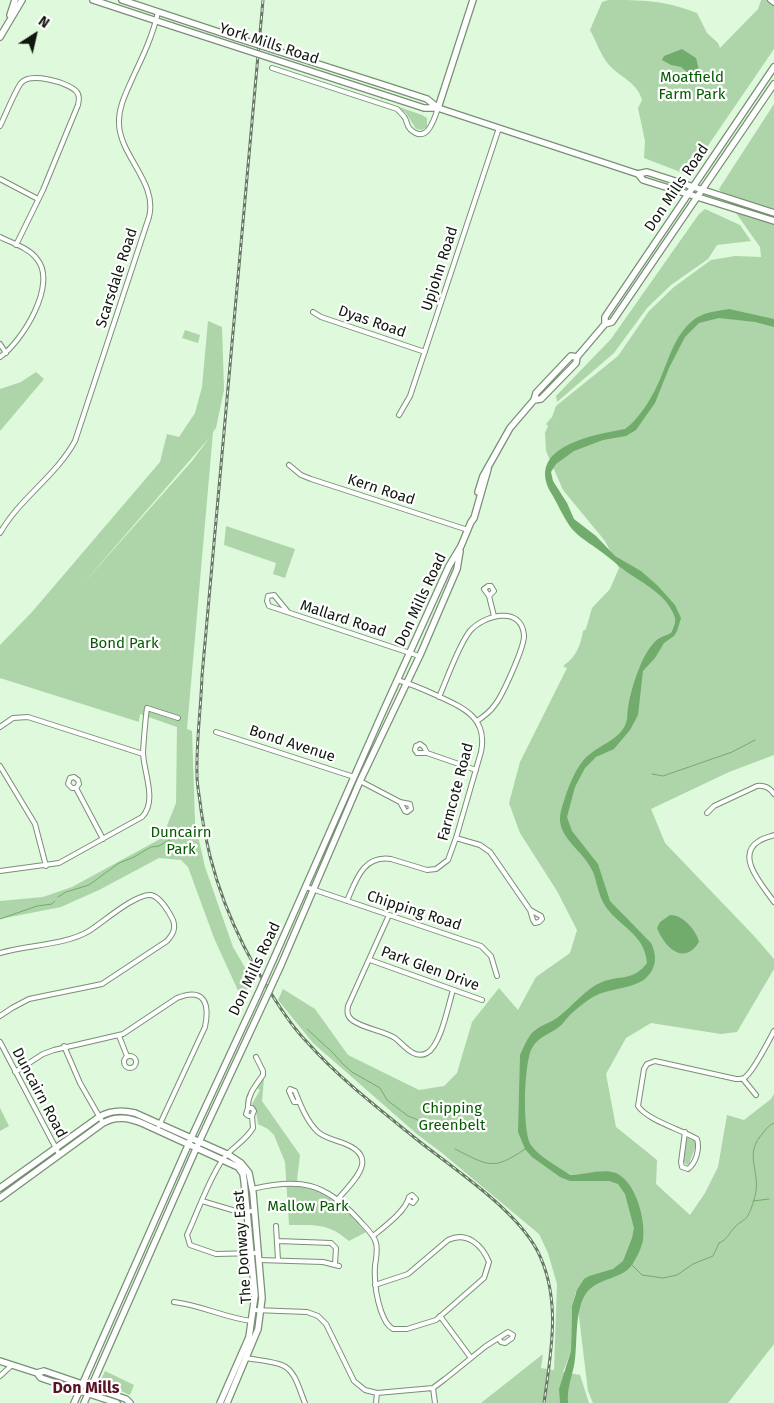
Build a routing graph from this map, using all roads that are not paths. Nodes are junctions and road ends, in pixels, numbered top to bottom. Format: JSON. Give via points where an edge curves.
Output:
{"nodes":[{"id":1,"x":15,"y":0,"type":"edge"},
{"id":2,"x":22,"y":0,"type":"edge"},
{"id":3,"x":93,"y":0,"type":"edge"},
{"id":4,"x":122,"y":0,"type":"edge"},
{"id":5,"x":473,"y":0,"type":"edge"},
{"id":6,"x":770,"y":0,"type":"edge"},
{"id":7,"x":774,"y":3,"type":"edge"},
{"id":8,"x":158,"y":12,"type":"junction"},
{"id":9,"x":8,"y":21,"type":"junction"},
{"id":10,"x":156,"y":21,"type":"junction"},
{"id":11,"x":0,"y":37,"type":"edge"},
{"id":12,"x":774,"y":67,"type":"edge"},
{"id":13,"x":272,"y":68,"type":"dead end"},
{"id":14,"x":774,"y":84,"type":"edge"},
{"id":15,"x":438,"y":108,"type":"junction"},
{"id":16,"x":0,"y":126,"type":"edge"},
{"id":17,"x":499,"y":128,"type":"junction"},
{"id":18,"x":638,"y":174,"type":"junction"},
{"id":19,"x":0,"y":179,"type":"edge"},
{"id":20,"x":693,"y":187,"type":"junction"},
{"id":21,"x":702,"y":190,"type":"junction"},
{"id":22,"x":688,"y":194,"type":"junction"},
{"id":23,"x":697,"y":197,"type":"junction"},
{"id":24,"x":38,"y":199,"type":"junction"},
{"id":25,"x":774,"y":213,"type":"edge"},
{"id":26,"x":774,"y":221,"type":"edge"},
{"id":27,"x":0,"y":237,"type":"edge"},
{"id":28,"x":16,"y":245,"type":"junction"},
{"id":29,"x":646,"y":256,"type":"junction"},
{"id":30,"x":653,"y":262,"type":"junction"},
{"id":31,"x":619,"y":296,"type":"junction"},
{"id":32,"x":626,"y":302,"type":"junction"},
{"id":33,"x":312,"y":312,"type":"dead end"},
{"id":34,"x":604,"y":324,"type":"junction"},
{"id":35,"x":0,"y":344,"type":"edge"},
{"id":36,"x":424,"y":352,"type":"junction"},
{"id":37,"x":6,"y":353,"type":"junction"},
{"id":38,"x":0,"y":357,"type":"edge"},
{"id":39,"x":399,"y":415,"type":"dead end"},
{"id":40,"x":289,"y":466,"type":"dead end"},
{"id":41,"x":1,"y":530,"type":"edge"},
{"id":42,"x":468,"y":530,"type":"junction"},
{"id":43,"x":461,"y":546,"type":"junction"},
{"id":44,"x":489,"y":596,"type":"dead end"},
{"id":45,"x":288,"y":612,"type":"junction"},
{"id":46,"x":494,"y":616,"type":"junction"},
{"id":47,"x":410,"y":653,"type":"junction"},
{"id":48,"x":419,"y":656,"type":"junction"},
{"id":49,"x":398,"y":680,"type":"junction"},
{"id":50,"x":406,"y":682,"type":"junction"},
{"id":51,"x":439,"y":697,"type":"junction"},
{"id":52,"x":381,"y":716,"type":"junction"},
{"id":53,"x":178,"y":718,"type":"dead end"},
{"id":54,"x":389,"y":720,"type":"junction"},
{"id":55,"x":477,"y":721,"type":"junction"},
{"id":56,"x":0,"y":728,"type":"edge"},
{"id":57,"x":216,"y":732,"type":"dead end"},
{"id":58,"x":368,"y":746,"type":"junction"},
{"id":59,"x":375,"y":750,"type":"junction"},
{"id":60,"x":427,"y":753,"type":"dead end"},
{"id":61,"x":143,"y":754,"type":"junction"},
{"id":62,"x":0,"y":766,"type":"edge"},
{"id":63,"x":476,"y":770,"type":"junction"},
{"id":64,"x":354,"y":777,"type":"junction"},
{"id":65,"x":360,"y":781,"type":"junction"},
{"id":66,"x":76,"y":788,"type":"dead end"},
{"id":67,"x":774,"y":794,"type":"edge"},
{"id":68,"x":400,"y":802,"type":"dead end"},
{"id":69,"x":708,"y":813,"type":"dead end"},
{"id":70,"x":774,"y":836,"type":"edge"},
{"id":71,"x":103,"y":838,"type":"junction"},
{"id":72,"x":456,"y":838,"type":"junction"},
{"id":73,"x":46,"y":866,"type":"junction"},
{"id":74,"x":0,"y":871,"type":"edge"},
{"id":75,"x":306,"y":887,"type":"junction"},
{"id":76,"x":313,"y":890,"type":"junction"},
{"id":77,"x":347,"y":901,"type":"junction"},
{"id":78,"x":774,"y":902,"type":"edge"},
{"id":79,"x":530,"y":910,"type":"dead end"},
{"id":80,"x":389,"y":915,"type":"junction"},
{"id":81,"x":0,"y":953,"type":"edge"},
{"id":82,"x":370,"y":960,"type":"junction"},
{"id":83,"x":497,"y":976,"type":"dead end"},
{"id":84,"x":453,"y":990,"type":"junction"},
{"id":85,"x":482,"y":1000,"type":"dead end"},
{"id":86,"x":0,"y":1016,"type":"edge"},
{"id":87,"x":774,"y":1031,"type":"edge"},
{"id":88,"x":119,"y":1036,"type":"junction"},
{"id":89,"x":0,"y":1042,"type":"edge"},
{"id":90,"x":64,"y":1046,"type":"junction"},
{"id":91,"x":127,"y":1056,"type":"dead end"},
{"id":92,"x":256,"y":1057,"type":"dead end"},
{"id":93,"x":16,"y":1072,"type":"junction"},
{"id":94,"x":742,"y":1079,"type":"junction"},
{"id":95,"x":756,"y":1096,"type":"dead end"},
{"id":96,"x":299,"y":1102,"type":"dead end"},
{"id":97,"x":99,"y":1116,"type":"junction"},
{"id":98,"x":103,"y":1123,"type":"junction"},
{"id":99,"x":158,"y":1127,"type":"junction"},
{"id":100,"x":685,"y":1132,"type":"junction"},
{"id":101,"x":191,"y":1139,"type":"junction"},
{"id":102,"x":199,"y":1142,"type":"junction"},
{"id":103,"x":188,"y":1145,"type":"junction"},
{"id":104,"x":55,"y":1148,"type":"junction"},
{"id":105,"x":197,"y":1149,"type":"junction"},
{"id":106,"x":60,"y":1154,"type":"junction"},
{"id":107,"x":229,"y":1155,"type":"junction"},
{"id":108,"x":222,"y":1160,"type":"junction"},
{"id":109,"x":0,"y":1188,"type":"edge"},
{"id":110,"x":252,"y":1189,"type":"junction"},
{"id":111,"x":245,"y":1190,"type":"junction"},
{"id":112,"x":0,"y":1198,"type":"edge"},
{"id":113,"x":338,"y":1199,"type":"junction"},
{"id":114,"x":408,"y":1200,"type":"dead end"},
{"id":115,"x":202,"y":1201,"type":"junction"},
{"id":116,"x":254,"y":1211,"type":"junction"},
{"id":117,"x":247,"y":1212,"type":"junction"},
{"id":118,"x":276,"y":1226,"type":"dead end"},
{"id":119,"x":373,"y":1236,"type":"junction"},
{"id":120,"x":278,"y":1241,"type":"junction"},
{"id":121,"x":252,"y":1254,"type":"junction"},
{"id":122,"x":259,"y":1257,"type":"junction"},
{"id":123,"x":278,"y":1260,"type":"junction"},
{"id":124,"x":375,"y":1285,"type":"junction"},
{"id":125,"x":174,"y":1302,"type":"dead end"},
{"id":126,"x":254,"y":1310,"type":"junction"},
{"id":127,"x":261,"y":1310,"type":"junction"},
{"id":128,"x":440,"y":1316,"type":"junction"},
{"id":129,"x":252,"y":1322,"type":"junction"},
{"id":130,"x":499,"y":1338,"type":"dead end"},
{"id":131,"x":244,"y":1357,"type":"junction"},
{"id":132,"x":471,"y":1358,"type":"junction"},
{"id":133,"x":0,"y":1361,"type":"edge"},
{"id":134,"x":12,"y":1365,"type":"junction"},
{"id":135,"x":36,"y":1373,"type":"junction"},
{"id":136,"x":0,"y":1376,"type":"edge"},
{"id":137,"x":82,"y":1384,"type":"junction"},
{"id":138,"x":91,"y":1387,"type":"junction"},
{"id":139,"x":433,"y":1388,"type":"junction"},
{"id":140,"x":79,"y":1390,"type":"junction"},
{"id":141,"x":377,"y":1392,"type":"junction"},
{"id":142,"x":89,"y":1394,"type":"junction"},
{"id":143,"x":74,"y":1403,"type":"edge"},
{"id":144,"x":84,"y":1403,"type":"edge"},
{"id":145,"x":116,"y":1403,"type":"edge"},
{"id":146,"x":130,"y":1403,"type":"edge"},
{"id":147,"x":220,"y":1403,"type":"edge"},
{"id":148,"x":226,"y":1403,"type":"edge"},
{"id":149,"x":305,"y":1403,"type":"edge"},
{"id":150,"x":376,"y":1403,"type":"edge"},
{"id":151,"x":435,"y":1403,"type":"edge"}],
"edges":[{"from":1,"to":9,"type":"main road"},
{"from":2,"to":9,"type":"main road"},
{"from":3,"to":10,"type":"main road","name":"York Mills Road"},
{"from":4,"to":8,"type":"main road","name":"York Mills Road"},
{"from":5,"to":15,"type":"main road"},
{"from":6,"to":7,"type":"street"},
{"from":8,"to":10,"type":"street","name":"Scarsdale Road"},
{"from":8,"to":15,"type":"main road","name":"York Mills Road","bridge":true,"via":[[427,99]]},
{"from":9,"to":11,"type":"main road"},
{"from":10,"to":15,"type":"main road","name":"York Mills Road","bridge":true,"via":[[424,108]]},
{"from":10,"to":41,"type":"street","name":"Scarsdale Road","via":[[118,122],[149,196],[149,217],[75,441],[65,457]]},
{"from":12,"to":20,"type":"main road","name":"Don Mills Road"},
{"from":13,"to":15,"type":"street","name":"York Mills Road","via":[[397,109],[410,129],[418,134],[430,129]]},
{"from":14,"to":21,"type":"main road","name":"Don Mills Road"},
{"from":15,"to":17,"type":"main road","name":"York Mills Road"},
{"from":16,"to":24,"type":"street","via":[[21,83],[30,78],[58,83],[77,93],[78,105]]},
{"from":17,"to":18,"type":"main road","name":"York Mills Road"},
{"from":17,"to":36,"type":"street","name":"Upjohn Road"},
{"from":18,"to":20,"type":"main road","name":"York Mills Road","via":[[647,172]]},
{"from":18,"to":22,"type":"main road","name":"York Mills Road","via":[[643,180]]},
{"from":19,"to":24,"type":"street"},
{"from":20,"to":21,"type":"main road","name":"York Mills Road"},
{"from":20,"to":22,"type":"main road","name":"Don Mills Road"},
{"from":21,"to":23,"type":"main road","name":"Don Mills Road"},
{"from":21,"to":25,"type":"main road","name":"York Mills Road"},
{"from":22,"to":23,"type":"main road","name":"York Mills Road"},
{"from":22,"to":29,"type":"main road","name":"Don Mills Road"},
{"from":23,"to":26,"type":"main road","name":"York Mills Road"},
{"from":23,"to":30,"type":"main road","name":"Don Mills Road"},
{"from":24,"to":28,"type":"street"},
{"from":27,"to":28,"type":"street"},
{"from":28,"to":37,"type":"street","via":[[37,258],[43,284],[25,332]]},
{"from":29,"to":30,"type":"main road"},
{"from":29,"to":31,"type":"main road","name":"Don Mills Road"},
{"from":30,"to":32,"type":"main road","name":"Don Mills Road"},
{"from":31,"to":32,"type":"main road"},
{"from":31,"to":34,"type":"main road","name":"Don Mills Road"},
{"from":32,"to":34,"type":"main road","name":"Don Mills Road","via":[[612,322]]},
{"from":33,"to":36,"type":"street","name":"Dyas Road"},
{"from":34,"to":42,"type":"main road","name":"Don Mills Road","via":[[577,357],[576,363],[541,399],[534,400],[510,428],[483,476]]},
{"from":35,"to":37,"type":"street"},
{"from":36,"to":39,"type":"street","name":"Upjohn Road","via":[[410,396]]},
{"from":37,"to":38,"type":"street"},
{"from":40,"to":42,"type":"street","name":"Kern Road","via":[[311,479]]},
{"from":42,"to":43,"type":"main road","name":"Don Mills Road"},
{"from":43,"to":47,"type":"main road","name":"Don Mills Road"},
{"from":43,"to":48,"type":"main road","name":"Don Mills Road","via":[[458,570]]},
{"from":44,"to":46,"type":"street"},
{"from":45,"to":45,"type":"street","name":"Mallard Road","via":[[274,595],[268,596],[269,606]]},
{"from":45,"to":47,"type":"street","name":"Mallard Road"},
{"from":46,"to":51,"type":"street","via":[[471,629]]},
{"from":46,"to":55,"type":"street","via":[[504,615],[518,622],[524,642],[497,703]]},
{"from":47,"to":48,"type":"street","name":"Mallard Road"},
{"from":47,"to":49,"type":"main road","name":"Don Mills Road"},
{"from":48,"to":50,"type":"main road","name":"Don Mills Road"},
{"from":49,"to":50,"type":"street"},
{"from":49,"to":52,"type":"main road","name":"Don Mills Road"},
{"from":50,"to":51,"type":"street"},
{"from":50,"to":54,"type":"main road","name":"Don Mills Road"},
{"from":51,"to":55,"type":"street","via":[[466,710]]},
{"from":52,"to":54,"type":"main road"},
{"from":52,"to":58,"type":"main road","name":"Don Mills Road"},
{"from":53,"to":61,"type":"street","via":[[146,708]]},
{"from":54,"to":59,"type":"main road","name":"Don Mills Road"},
{"from":55,"to":63,"type":"street","name":"Farmcote Road","via":[[482,740]]},
{"from":56,"to":61,"type":"street","via":[[14,718],[28,717]]},
{"from":57,"to":64,"type":"street","name":"Bond Avenue"},
{"from":58,"to":59,"type":"main road"},
{"from":58,"to":64,"type":"main road","name":"Don Mills Road"},
{"from":59,"to":65,"type":"main road","name":"Don Mills Road"},
{"from":60,"to":63,"type":"street"},
{"from":61,"to":71,"type":"street","via":[[148,809],[142,817]]},
{"from":62,"to":73,"type":"street","via":[[35,824]]},
{"from":63,"to":72,"type":"street","name":"Farmcote Road"},
{"from":64,"to":65,"type":"street","name":"Bond Avenue"},
{"from":64,"to":75,"type":"main road","name":"Don Mills Road"},
{"from":65,"to":68,"type":"street","name":"Bond Avenue"},
{"from":65,"to":76,"type":"main road","name":"Don Mills Road"},
{"from":66,"to":71,"type":"street"},
{"from":67,"to":69,"type":"street","via":[[769,788],[757,786],[714,806]]},
{"from":70,"to":78,"type":"street","via":[[758,841],[749,855],[749,865]]},
{"from":71,"to":73,"type":"street","via":[[59,863]]},
{"from":72,"to":77,"type":"street","name":"Farmcote Road","via":[[448,860],[436,869],[422,869],[384,858],[370,862],[360,872]]},
{"from":72,"to":79,"type":"street","via":[[480,845],[490,852]]},
{"from":73,"to":74,"type":"street"},
{"from":75,"to":76,"type":"street","name":"Chipping Road"},
{"from":75,"to":101,"type":"main road","name":"Don Mills Road","bridge":true},
{"from":76,"to":77,"type":"street","name":"Chipping Road"},
{"from":76,"to":102,"type":"main road","name":"Don Mills Road","bridge":true},
{"from":77,"to":80,"type":"street","name":"Chipping Road"},
{"from":80,"to":82,"type":"street"},
{"from":80,"to":83,"type":"street","name":"Chipping Road","via":[[481,946],[491,956]]},
{"from":81,"to":86,"type":"street","via":[[84,934],[140,896],[152,896],[160,901],[174,924],[173,934],[167,940],[108,981],[29,1000]]},
{"from":82,"to":84,"type":"street","name":"Park Glen Drive"},
{"from":82,"to":84,"type":"street","via":[[348,1006],[348,1015],[356,1022],[394,1038],[416,1055],[428,1053],[436,1044]]},
{"from":84,"to":85,"type":"street","name":"Park Glen Drive"},
{"from":87,"to":94,"type":"street"},
{"from":88,"to":90,"type":"street"},
{"from":88,"to":91,"type":"street"},
{"from":88,"to":99,"type":"street","via":[[186,994],[202,998],[207,1005],[205,1027]]},
{"from":89,"to":93,"type":"street","name":"Duncairn Road"},
{"from":90,"to":93,"type":"street","via":[[43,1054]]},
{"from":90,"to":97,"type":"street"},
{"from":92,"to":107,"type":"street","via":[[263,1071],[247,1101],[248,1108],[254,1110],[254,1124],[251,1133]]},
{"from":93,"to":104,"type":"street","name":"Duncairn Road"},
{"from":94,"to":95,"type":"street"},
{"from":94,"to":100,"type":"street","via":[[655,1061],[647,1064],[638,1106],[646,1115]]},
{"from":96,"to":113,"type":"street","via":[[318,1132],[354,1148],[361,1156],[360,1172]]},
{"from":97,"to":98,"type":"street"},
{"from":97,"to":99,"type":"main road","via":[[124,1110]]},
{"from":97,"to":104,"type":"main road"},
{"from":98,"to":99,"type":"main road","via":[[109,1119],[129,1118]]},
{"from":98,"to":106,"type":"main road"},
{"from":99,"to":101,"type":"main road","name":"The Donway East"},
{"from":99,"to":103,"type":"main road","name":"The Donway East"},
{"from":100,"to":100,"type":"street","via":[[680,1162],[688,1169],[694,1164],[699,1144],[698,1139]]},
{"from":101,"to":102,"type":"main road","name":"The Donway East"},
{"from":101,"to":103,"type":"main road","name":"Don Mills Road"},
{"from":102,"to":105,"type":"main road","name":"Don Mills Road"},
{"from":102,"to":107,"type":"main road","name":"The Donway East"},
{"from":103,"to":105,"type":"main road","name":"The Donway East"},
{"from":103,"to":137,"type":"main road","name":"Don Mills Road"},
{"from":104,"to":106,"type":"street","name":"Duncairn Road"},
{"from":104,"to":109,"type":"main road"},
{"from":105,"to":108,"type":"main road","name":"The Donway East"},
{"from":105,"to":138,"type":"main road","name":"Don Mills Road"},
{"from":106,"to":112,"type":"main road"},
{"from":107,"to":108,"type":"street"},
{"from":107,"to":110,"type":"main road","name":"The Donway East","via":[[249,1173]]},
{"from":108,"to":111,"type":"main road","name":"The Donway East","via":[[238,1167],[243,1174]]},
{"from":108,"to":115,"type":"street"},
{"from":110,"to":111,"type":"street"},
{"from":110,"to":113,"type":"street","via":[[308,1185]]},
{"from":110,"to":116,"type":"main road","name":"The Donway East"},
{"from":111,"to":117,"type":"main road","name":"The Donway East"},
{"from":113,"to":119,"type":"street"},
{"from":114,"to":119,"type":"street"},
{"from":115,"to":117,"type":"street"},
{"from":115,"to":121,"type":"street","via":[[187,1235],[190,1245],[216,1254]]},
{"from":116,"to":117,"type":"street"},
{"from":116,"to":122,"type":"main road","name":"The Donway East"},
{"from":117,"to":121,"type":"main road","name":"The Donway East"},
{"from":118,"to":120,"type":"street"},
{"from":119,"to":124,"type":"street","via":[[377,1249]]},
{"from":120,"to":123,"type":"street"},
{"from":120,"to":123,"type":"street","via":[[331,1243],[336,1248],[337,1265]]},
{"from":121,"to":122,"type":"street"},
{"from":121,"to":126,"type":"main road","name":"The Donway East"},
{"from":122,"to":123,"type":"street"},
{"from":122,"to":127,"type":"main road","name":"The Donway East"},
{"from":124,"to":128,"type":"street","via":[[385,1321],[393,1329],[412,1328]]},
{"from":124,"to":128,"type":"street","via":[[408,1274],[452,1238],[463,1236],[472,1240],[490,1262],[487,1273]]},
{"from":125,"to":129,"type":"street"},
{"from":126,"to":127,"type":"street"},
{"from":126,"to":129,"type":"main road","name":"The Donway East"},
{"from":127,"to":131,"type":"main road","name":"The Donway East","via":[[258,1329]]},
{"from":127,"to":141,"type":"street","via":[[307,1312],[318,1316],[326,1324],[354,1381],[365,1390]]},
{"from":128,"to":132,"type":"street"},
{"from":129,"to":131,"type":"main road","name":"The Donway East"},
{"from":130,"to":132,"type":"street"},
{"from":131,"to":147,"type":"main road","name":"The Donway East"},
{"from":131,"to":148,"type":"main road","name":"The Donway East"},
{"from":131,"to":149,"type":"street","via":[[287,1368]]},
{"from":132,"to":139,"type":"street"},
{"from":133,"to":134,"type":"main road"},
{"from":134,"to":135,"type":"main road"},
{"from":134,"to":136,"type":"street"},
{"from":135,"to":137,"type":"main road","via":[[44,1371]]},
{"from":135,"to":140,"type":"main road","via":[[41,1378]]},
{"from":137,"to":138,"type":"main road"},
{"from":137,"to":140,"type":"main road","name":"Don Mills Road"},
{"from":138,"to":142,"type":"main road","name":"Don Mills Road"},
{"from":138,"to":146,"type":"main road"},
{"from":139,"to":141,"type":"street"},
{"from":139,"to":151,"type":"street"},
{"from":140,"to":142,"type":"main road"},
{"from":140,"to":143,"type":"main road","name":"Don Mills Road"},
{"from":141,"to":150,"type":"street"},
{"from":142,"to":144,"type":"main road","name":"Don Mills Road"},
{"from":142,"to":145,"type":"main road"}]}
